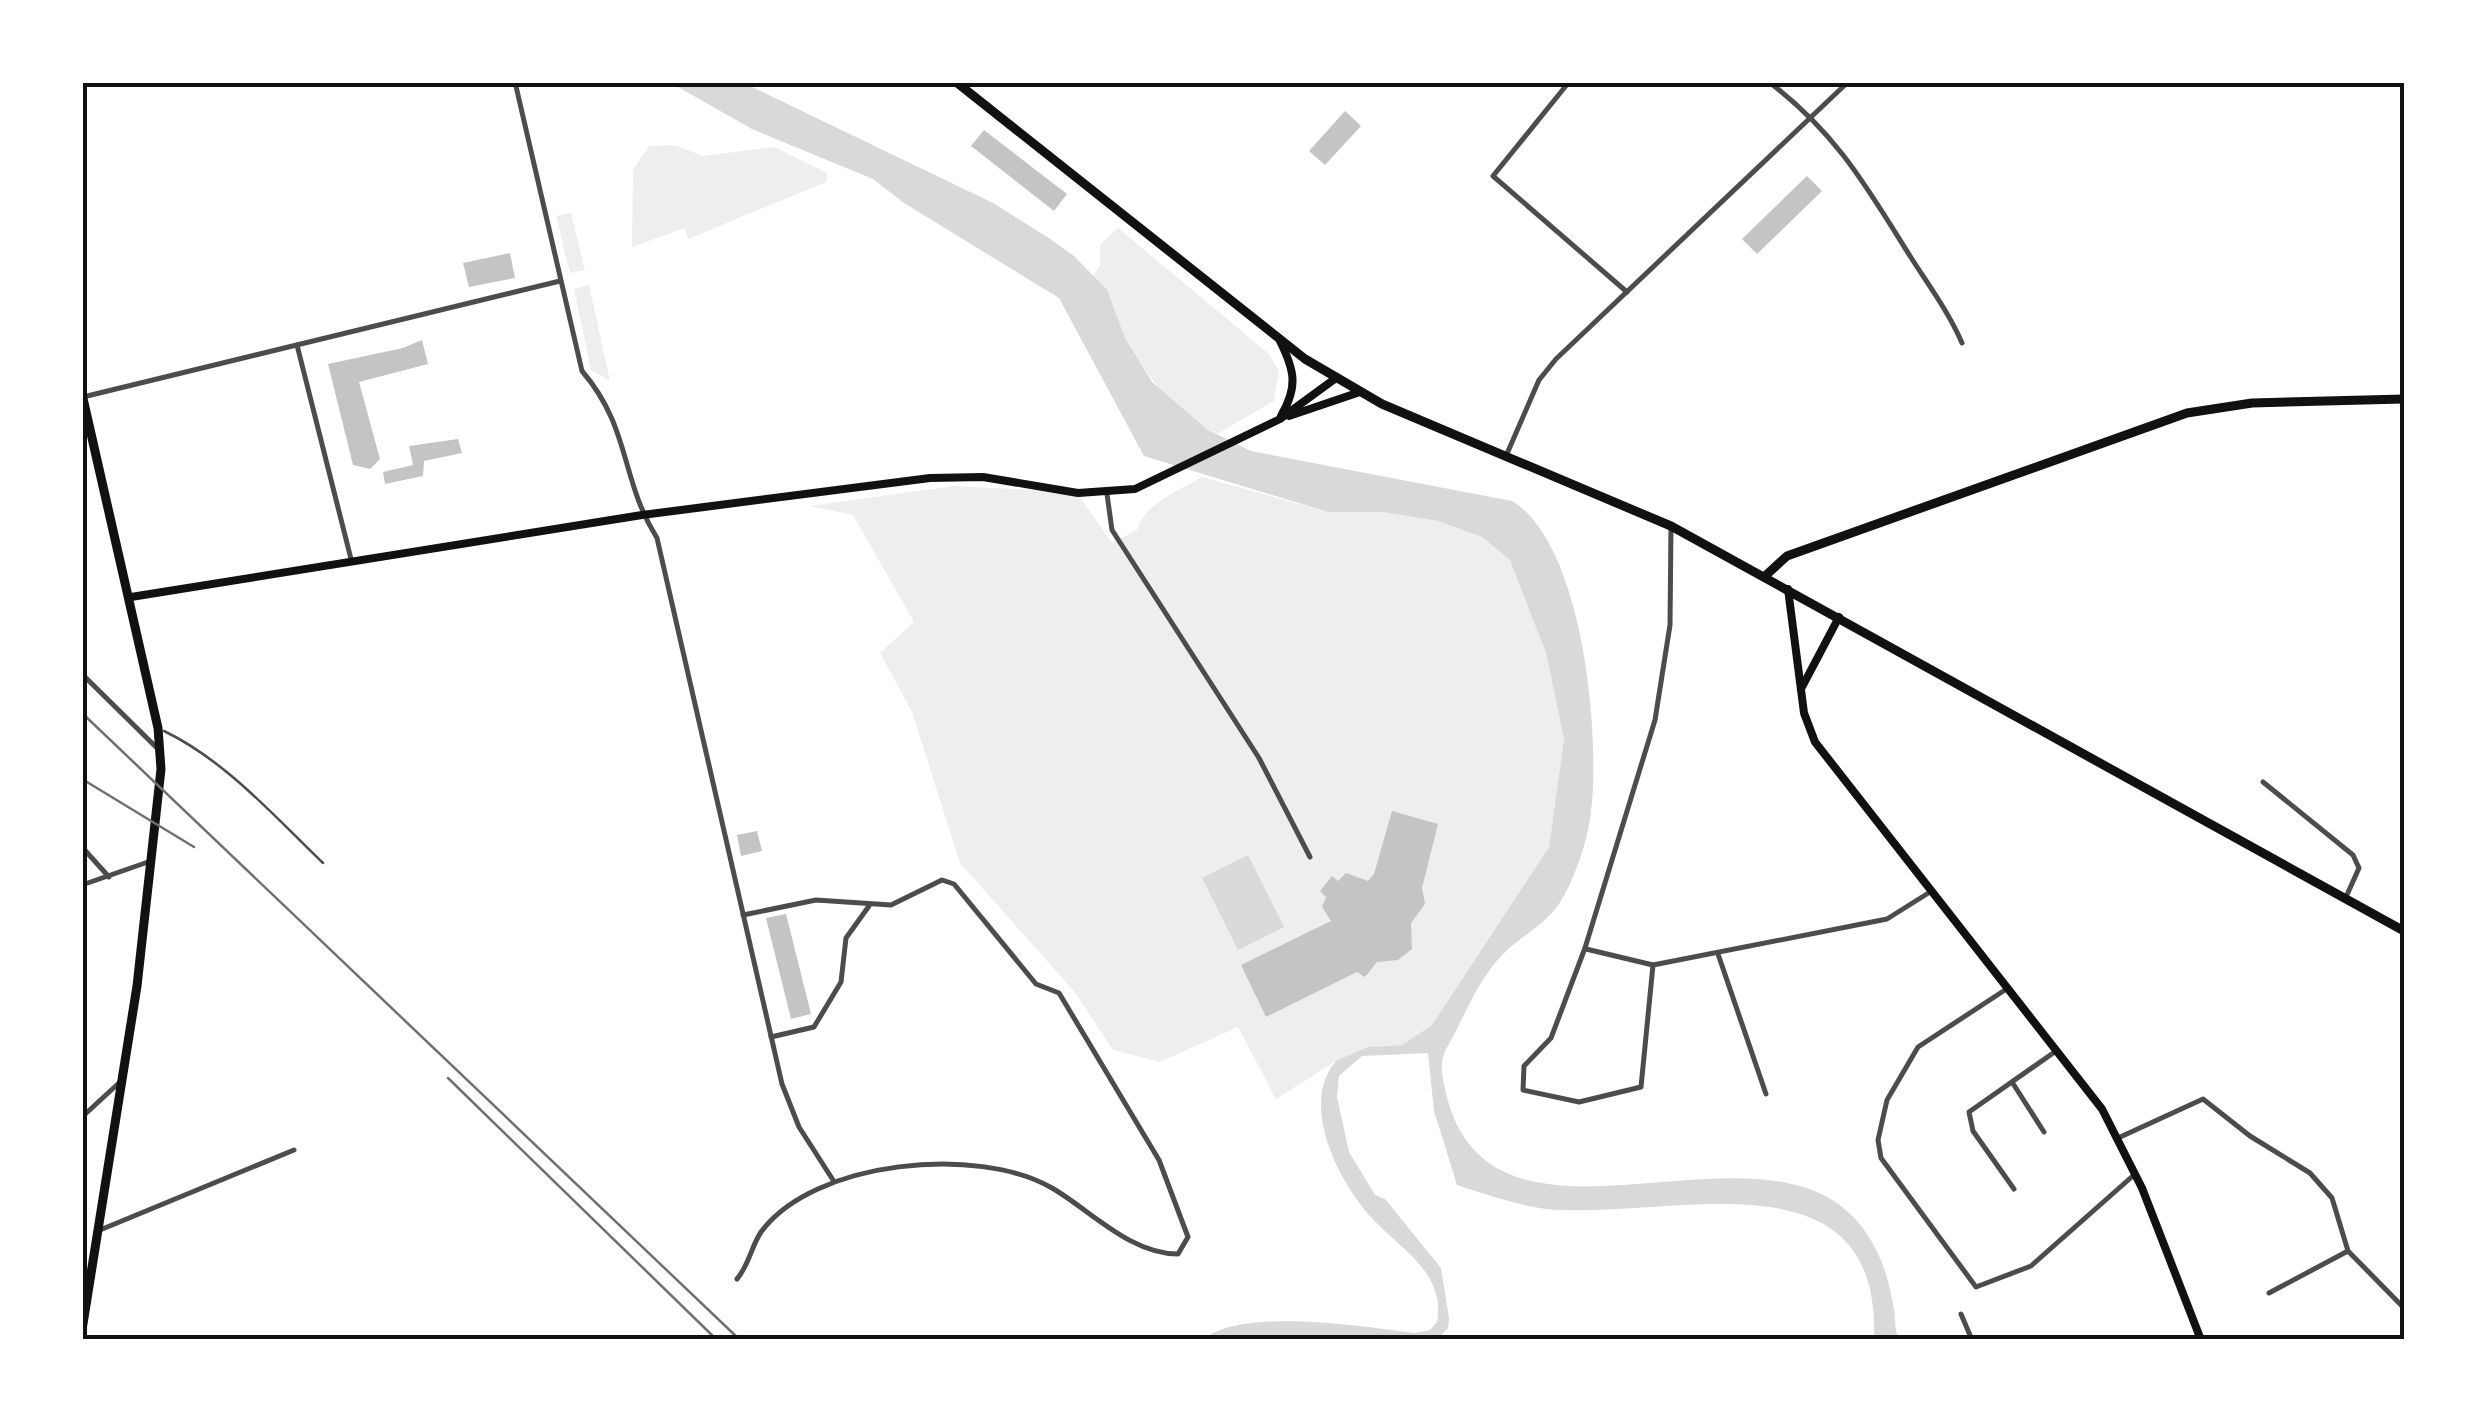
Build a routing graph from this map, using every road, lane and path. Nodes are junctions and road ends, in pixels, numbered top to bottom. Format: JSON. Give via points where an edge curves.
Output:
{"nodes":[{"id":1,"x":514,"y":82,"type":"edge"},
{"id":2,"x":956,"y":82,"type":"edge"},
{"id":3,"x":1569,"y":82,"type":"edge"},
{"id":4,"x":1770,"y":82,"type":"edge"},
{"id":5,"x":1848,"y":82,"type":"edge"},
{"id":6,"x":1813,"y":116,"type":"junction"},
{"id":7,"x":560,"y":281,"type":"junction"},
{"id":8,"x":1627,"y":292,"type":"junction"},
{"id":9,"x":1278,"y":338,"type":"junction"},
{"id":10,"x":1962,"y":343,"type":"dead end"},
{"id":11,"x":297,"y":344,"type":"junction"},
{"id":12,"x":1336,"y":378,"type":"junction"},
{"id":13,"x":1360,"y":392,"type":"junction"},
{"id":14,"x":83,"y":396,"type":"edge"},
{"id":15,"x":2404,"y":399,"type":"edge"},
{"id":16,"x":1280,"y":419,"type":"junction"},
{"id":17,"x":1505,"y":456,"type":"junction"},
{"id":18,"x":1107,"y":494,"type":"junction"},
{"id":19,"x":642,"y":514,"type":"junction"},
{"id":20,"x":1670,"y":526,"type":"junction"},
{"id":21,"x":351,"y":559,"type":"junction"},
{"id":22,"x":1764,"y":577,"type":"junction"},
{"id":23,"x":1788,"y":589,"type":"junction"},
{"id":24,"x":131,"y":597,"type":"junction"},
{"id":25,"x":1839,"y":617,"type":"junction"},
{"id":26,"x":82,"y":674,"type":"edge"},
{"id":27,"x":1801,"y":689,"type":"junction"},
{"id":28,"x":158,"y":728,"type":"junction"},
{"id":29,"x":161,"y":752,"type":"junction"},
{"id":30,"x":2263,"y":782,"type":"dead end"},
{"id":31,"x":82,"y":847,"type":"edge"},
{"id":32,"x":1310,"y":857,"type":"dead end"},
{"id":33,"x":148,"y":862,"type":"junction"},
{"id":34,"x":323,"y":863,"type":"dead end"},
{"id":35,"x":109,"y":877,"type":"junction"},
{"id":36,"x":82,"y":885,"type":"edge"},
{"id":37,"x":1932,"y":890,"type":"junction"},
{"id":38,"x":2346,"y":898,"type":"junction"},
{"id":39,"x":869,"y":906,"type":"junction"},
{"id":40,"x":744,"y":915,"type":"junction"},
{"id":41,"x":2404,"y":931,"type":"edge"},
{"id":42,"x":1585,"y":948,"type":"junction"},
{"id":43,"x":1718,"y":954,"type":"junction"},
{"id":44,"x":1653,"y":965,"type":"junction"},
{"id":45,"x":2008,"y":988,"type":"junction"},
{"id":46,"x":771,"y":1037,"type":"junction"},
{"id":47,"x":2058,"y":1050,"type":"junction"},
{"id":48,"x":122,"y":1080,"type":"junction"},
{"id":49,"x":2012,"y":1082,"type":"junction"},
{"id":50,"x":1766,"y":1094,"type":"dead end"},
{"id":51,"x":82,"y":1118,"type":"edge"},
{"id":52,"x":2044,"y":1132,"type":"dead end"},
{"id":53,"x":2118,"y":1138,"type":"junction"},
{"id":54,"x":294,"y":1150,"type":"dead end"},
{"id":55,"x":2135,"y":1173,"type":"junction"},
{"id":56,"x":833,"y":1180,"type":"junction"},
{"id":57,"x":2014,"y":1189,"type":"dead end"},
{"id":58,"x":98,"y":1231,"type":"junction"},
{"id":59,"x":2348,"y":1251,"type":"junction"},
{"id":60,"x":737,"y":1280,"type":"dead end"},
{"id":61,"x":2269,"y":1293,"type":"dead end"},
{"id":62,"x":2404,"y":1308,"type":"edge"},
{"id":63,"x":1961,"y":1314,"type":"dead end"},
{"id":64,"x":82,"y":1330,"type":"edge"},
{"id":65,"x":1972,"y":1340,"type":"edge"},
{"id":66,"x":2202,"y":1340,"type":"edge"}],
"edges":[{"from":1,"to":7,"type":"street"},
{"from":2,"to":9,"type":"main road"},
{"from":3,"to":8,"type":"street","via":[[1493,176]]},
{"from":4,"to":6,"type":"street"},
{"from":5,"to":6,"type":"street"},
{"from":6,"to":8,"type":"street"},
{"from":6,"to":10,"type":"street","via":[[1848,158]]},
{"from":7,"to":11,"type":"street"},
{"from":7,"to":19,"type":"street","via":[[582,371],[618,426]]},
{"from":8,"to":17,"type":"street","via":[[1539,380]]},
{"from":9,"to":12,"type":"main road"},
{"from":9,"to":16,"type":"main road","via":[[1295,383]]},
{"from":11,"to":14,"type":"street"},
{"from":11,"to":21,"type":"street"},
{"from":12,"to":13,"type":"main road"},
{"from":12,"to":16,"type":"main road"},
{"from":13,"to":16,"type":"main road"},
{"from":13,"to":17,"type":"main road"},
{"from":14,"to":24,"type":"main road"},
{"from":15,"to":22,"type":"main road","via":[[2252,403],[2151,423],[1787,556]]},
{"from":16,"to":18,"type":"main road","via":[[1163,477]]},
{"from":17,"to":20,"type":"main road"},
{"from":18,"to":19,"type":"main road","via":[[982,476],[930,478]]},
{"from":18,"to":32,"type":"street","via":[[1112,530],[1259,758]]},
{"from":19,"to":21,"type":"main road"},
{"from":19,"to":40,"type":"street","via":[[657,538]]},
{"from":20,"to":22,"type":"main road"},
{"from":20,"to":42,"type":"street","via":[[1670,625],[1655,720]]},
{"from":21,"to":24,"type":"main road"},
{"from":22,"to":23,"type":"main road"},
{"from":23,"to":25,"type":"main road"},
{"from":23,"to":27,"type":"main road"},
{"from":24,"to":28,"type":"main road"},
{"from":25,"to":27,"type":"main road"},
{"from":25,"to":38,"type":"main road"},
{"from":26,"to":29,"type":"street"},
{"from":27,"to":37,"type":"main road","via":[[1815,742]]},
{"from":28,"to":29,"type":"main road"},
{"from":28,"to":34,"type":"lane","via":[[233,777]]},
{"from":29,"to":33,"type":"main road"},
{"from":30,"to":38,"type":"street","via":[[2353,855],[2358,868]]},
{"from":31,"to":35,"type":"street"},
{"from":33,"to":35,"type":"street"},
{"from":33,"to":48,"type":"main road"},
{"from":35,"to":36,"type":"street"},
{"from":37,"to":43,"type":"street","via":[[1887,919]]},
{"from":37,"to":45,"type":"main road"},
{"from":38,"to":41,"type":"main road"},
{"from":39,"to":40,"type":"street","via":[[816,900]]},
{"from":39,"to":46,"type":"street","via":[[846,938],[841,982],[814,1027]]},
{"from":39,"to":56,"type":"street","via":[[890,904],[942,880],[954,884],[1036,984],[1060,993],[1160,1160],[1188,1237],[1178,1254],[1154,1252],[1050,1187],[1004,1171],[936,1165]]},
{"from":40,"to":46,"type":"street"},
{"from":42,"to":44,"type":"street"},
{"from":42,"to":44,"type":"street","via":[[1551,1038],[1524,1066],[1523,1090],[1579,1102],[1640,1087]]},
{"from":43,"to":44,"type":"street"},
{"from":43,"to":50,"type":"street"},
{"from":45,"to":47,"type":"main road"},
{"from":45,"to":55,"type":"street","via":[[1918,1048],[1881,1118],[1882,1158],[1976,1287],[2030,1266]]},
{"from":46,"to":56,"type":"street","via":[[799,1127]]},
{"from":47,"to":49,"type":"street"},
{"from":47,"to":53,"type":"main road"},
{"from":48,"to":51,"type":"street"},
{"from":48,"to":58,"type":"main road"},
{"from":49,"to":52,"type":"street"},
{"from":49,"to":57,"type":"street","via":[[1969,1112],[1973,1130]]},
{"from":53,"to":55,"type":"main road"},
{"from":53,"to":59,"type":"street","via":[[2203,1099],[2310,1172],[2332,1198]]},
{"from":54,"to":58,"type":"street"},
{"from":55,"to":66,"type":"main road"},
{"from":56,"to":60,"type":"street","via":[[762,1231]]},
{"from":58,"to":64,"type":"main road"},
{"from":59,"to":61,"type":"street"},
{"from":59,"to":62,"type":"street"},
{"from":63,"to":65,"type":"street"}]}
